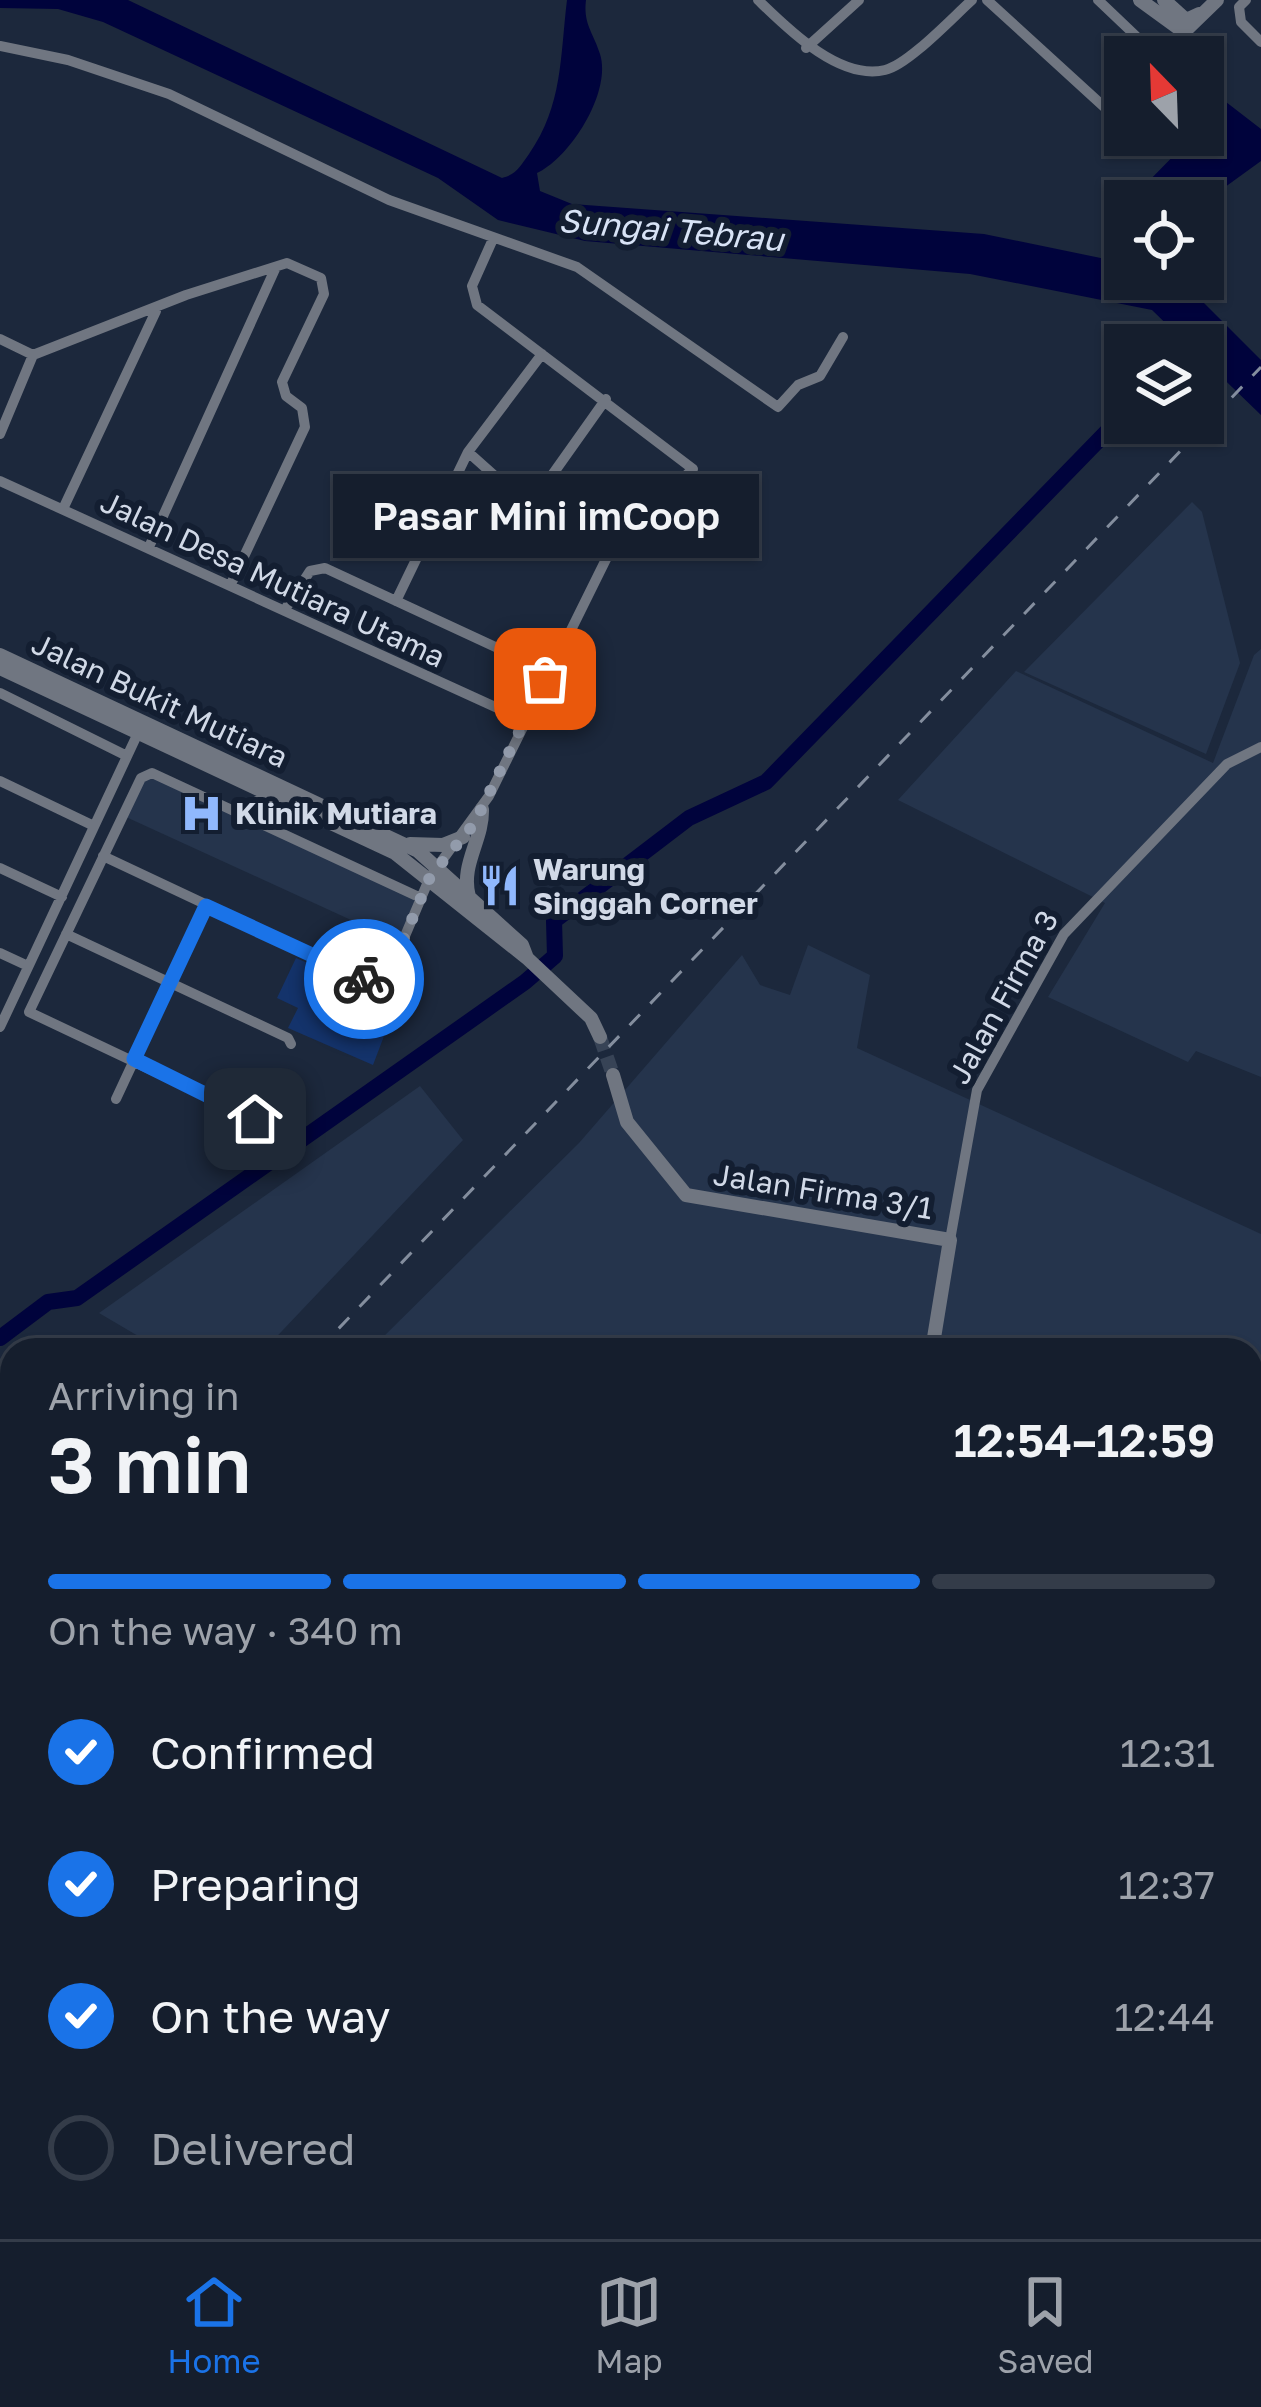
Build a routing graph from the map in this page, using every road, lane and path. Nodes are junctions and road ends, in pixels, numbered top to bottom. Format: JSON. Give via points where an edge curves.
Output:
{"nodes":[{"id":1,"x":758,"y":0,"type":"edge"},
{"id":2,"x":859,"y":0,"type":"edge"},
{"id":3,"x":972,"y":0,"type":"edge"},
{"id":4,"x":987,"y":0,"type":"edge"},
{"id":5,"x":1098,"y":0,"type":"edge"},
{"id":6,"x":1140,"y":0,"type":"edge"},
{"id":7,"x":1164,"y":0,"type":"edge"},
{"id":8,"x":1246,"y":0,"type":"edge"},
{"id":9,"x":1212,"y":4,"type":"edge"},
{"id":10,"x":1136,"y":36,"type":"edge"},
{"id":11,"x":1261,"y":42,"type":"edge"},
{"id":12,"x":0,"y":46,"type":"edge"},
{"id":13,"x":806,"y":48,"type":"junction"},
{"id":14,"x":1104,"y":107,"type":"edge"},
{"id":15,"x":493,"y":239,"type":"junction"},
{"id":16,"x":276,"y":267,"type":"junction"},
{"id":17,"x":156,"y":311,"type":"junction"},
{"id":18,"x":843,"y":337,"type":"dead end"},
{"id":19,"x":0,"y":339,"type":"edge"},
{"id":20,"x":542,"y":354,"type":"junction"},
{"id":21,"x":34,"y":355,"type":"junction"},
{"id":22,"x":606,"y":399,"type":"junction"},
{"id":23,"x":0,"y":434,"type":"edge"},
{"id":24,"x":468,"y":452,"type":"junction"},
{"id":25,"x":0,"y":481,"type":"edge"},
{"id":26,"x":545,"y":485,"type":"dead end"},
{"id":27,"x":63,"y":508,"type":"junction"},
{"id":28,"x":617,"y":537,"type":"junction"},
{"id":29,"x":149,"y":547,"type":"junction"},
{"id":30,"x":231,"y":584,"type":"junction"},
{"id":31,"x":396,"y":601,"type":"junction"},
{"id":32,"x":286,"y":608,"type":"junction"},
{"id":33,"x":0,"y":655,"type":"edge"},
{"id":34,"x":0,"y":668,"type":"edge"},
{"id":35,"x":545,"y":679,"type":"junction"},
{"id":36,"x":0,"y":693,"type":"edge"},
{"id":37,"x":120,"y":710,"type":"junction"},
{"id":38,"x":526,"y":721,"type":"junction"},
{"id":39,"x":168,"y":732,"type":"junction"},
{"id":40,"x":138,"y":733,"type":"junction"},
{"id":41,"x":1261,"y":747,"type":"edge"},
{"id":42,"x":127,"y":756,"type":"junction"},
{"id":43,"x":237,"y":778,"type":"junction"},
{"id":44,"x":0,"y":782,"type":"edge"},
{"id":45,"x":283,"y":800,"type":"junction"},
{"id":46,"x":482,"y":809,"type":"junction"},
{"id":47,"x":249,"y":811,"type":"junction"},
{"id":48,"x":94,"y":826,"type":"junction"},
{"id":49,"x":463,"y":837,"type":"junction"},
{"id":50,"x":405,"y":844,"type":"junction"},
{"id":51,"x":103,"y":856,"type":"junction"},
{"id":52,"x":0,"y":868,"type":"edge"},
{"id":53,"x":434,"y":873,"type":"junction"},
{"id":54,"x":62,"y":897,"type":"junction"},
{"id":55,"x":469,"y":897,"type":"junction"},
{"id":56,"x":421,"y":898,"type":"junction"},
{"id":57,"x":206,"y":906,"type":"junction"},
{"id":58,"x":66,"y":934,"type":"junction"},
{"id":59,"x":0,"y":953,"type":"edge"},
{"id":60,"x":527,"y":958,"type":"junction"},
{"id":61,"x":28,"y":965,"type":"junction"},
{"id":62,"x":170,"y":984,"type":"junction"},
{"id":63,"x":0,"y":1027,"type":"edge"},
{"id":64,"x":600,"y":1036,"type":"tunnel mouth"},
{"id":65,"x":291,"y":1044,"type":"dead end"},
{"id":66,"x":134,"y":1059,"type":"junction"},
{"id":67,"x":613,"y":1075,"type":"tunnel mouth"},
{"id":68,"x":116,"y":1099,"type":"dead end"},
{"id":69,"x":255,"y":1119,"type":"dead end"},
{"id":70,"x":950,"y":1240,"type":"junction"},
{"id":71,"x":934,"y":1338,"type":"edge"}],
"edges":[{"from":1,"to":13,"type":"street"},
{"from":2,"to":13,"type":"street"},
{"from":3,"to":13,"type":"street","via":[[887,70]]},
{"from":4,"to":14,"type":"street"},
{"from":5,"to":10,"type":"street"},
{"from":6,"to":9,"type":"street","via":[[1180,32]]},
{"from":7,"to":9,"type":"street","via":[[1187,20]]},
{"from":8,"to":11,"type":"street","via":[[1240,22]]},
{"from":12,"to":15,"type":"street","via":[[169,94],[389,200]]},
{"from":15,"to":18,"type":"street","via":[[577,267],[775,406],[820,376]]},
{"from":15,"to":20,"type":"street","via":[[472,286],[477,305]]},
{"from":16,"to":17,"type":"street"},
{"from":16,"to":29,"type":"street"},
{"from":16,"to":30,"type":"street","via":[[287,263],[326,286],[282,382],[305,427]]},
{"from":17,"to":21,"type":"street"},
{"from":17,"to":27,"type":"street"},
{"from":19,"to":21,"type":"street"},
{"from":20,"to":22,"type":"street"},
{"from":20,"to":24,"type":"street"},
{"from":21,"to":23,"type":"street"},
{"from":22,"to":26,"type":"street"},
{"from":22,"to":28,"type":"street","via":[[692,469]]},
{"from":24,"to":28,"type":"street","via":[[524,502]]},
{"from":24,"to":31,"type":"street"},
{"from":25,"to":27,"type":"street","name":"Jalan Desa Mutiara Utama"},
{"from":27,"to":29,"type":"street","name":"Jalan Desa Mutiara Utama"},
{"from":28,"to":35,"type":"street"},
{"from":29,"to":30,"type":"street","name":"Jalan Desa Mutiara Utama"},
{"from":30,"to":32,"type":"street","name":"Jalan Desa Mutiara Utama"},
{"from":31,"to":32,"type":"street","via":[[316,568]]},
{"from":31,"to":35,"type":"street"},
{"from":32,"to":38,"type":"street","name":"Jalan Desa Mutiara Utama"},
{"from":33,"to":37,"type":"street","name":"Jalan Bukit Mutiara"},
{"from":34,"to":40,"type":"street","name":"Jalan Bukit Mutiara"},
{"from":35,"to":38,"type":"street"},
{"from":36,"to":42,"type":"street"},
{"from":37,"to":39,"type":"street","name":"Jalan Bukit Mutiara"},
{"from":37,"to":40,"type":"street"},
{"from":38,"to":46,"type":"street"},
{"from":39,"to":40,"type":"street"},
{"from":39,"to":50,"type":"street","name":"Jalan Bukit Mutiara"},
{"from":40,"to":42,"type":"street"},
{"from":40,"to":43,"type":"street","name":"Jalan Bukit Mutiara"},
{"from":41,"to":70,"type":"street","name":"Jalan Firma 3","via":[[1227,764],[1064,934],[977,1090]]},
{"from":42,"to":48,"type":"street"},
{"from":43,"to":45,"type":"street","name":"Jalan Bukit Mutiara"},
{"from":43,"to":47,"type":"street"},
{"from":44,"to":48,"type":"street"},
{"from":45,"to":47,"type":"street","via":[[266,798]]},
{"from":45,"to":53,"type":"street","name":"Jalan Bukit Mutiara"},
{"from":46,"to":49,"type":"street"},
{"from":46,"to":55,"type":"street","via":[[465,871]]},
{"from":47,"to":51,"type":"street","via":[[146,773]]},
{"from":47,"to":56,"type":"street"},
{"from":48,"to":54,"type":"street"},
{"from":49,"to":50,"type":"street"},
{"from":49,"to":53,"type":"street"},
{"from":50,"to":53,"type":"street","name":"Jalan Bukit Mutiara"},
{"from":51,"to":57,"type":"street"},
{"from":51,"to":58,"type":"street"},
{"from":52,"to":54,"type":"street"},
{"from":53,"to":55,"type":"street","name":"Jalan Bukit Mutiara"},
{"from":53,"to":56,"type":"street"},
{"from":53,"to":60,"type":"street"},
{"from":54,"to":61,"type":"street"},
{"from":55,"to":60,"type":"street","name":"Jalan Bukit Mutiara"},
{"from":56,"to":57,"type":"street","via":[[388,976],[371,982]]},
{"from":57,"to":62,"type":"street"},
{"from":58,"to":62,"type":"street"},
{"from":58,"to":66,"type":"street","via":[[29,1012]]},
{"from":59,"to":61,"type":"street"},
{"from":60,"to":64,"type":"street"},
{"from":61,"to":63,"type":"street"},
{"from":62,"to":65,"type":"street"},
{"from":62,"to":66,"type":"street"},
{"from":66,"to":68,"type":"street"},
{"from":66,"to":69,"type":"street"},
{"from":67,"to":70,"type":"street","name":"Jalan Firma 3/1","via":[[627,1122],[686,1195]]},
{"from":70,"to":71,"type":"street","name":"Jalan Firma 3"}]}
